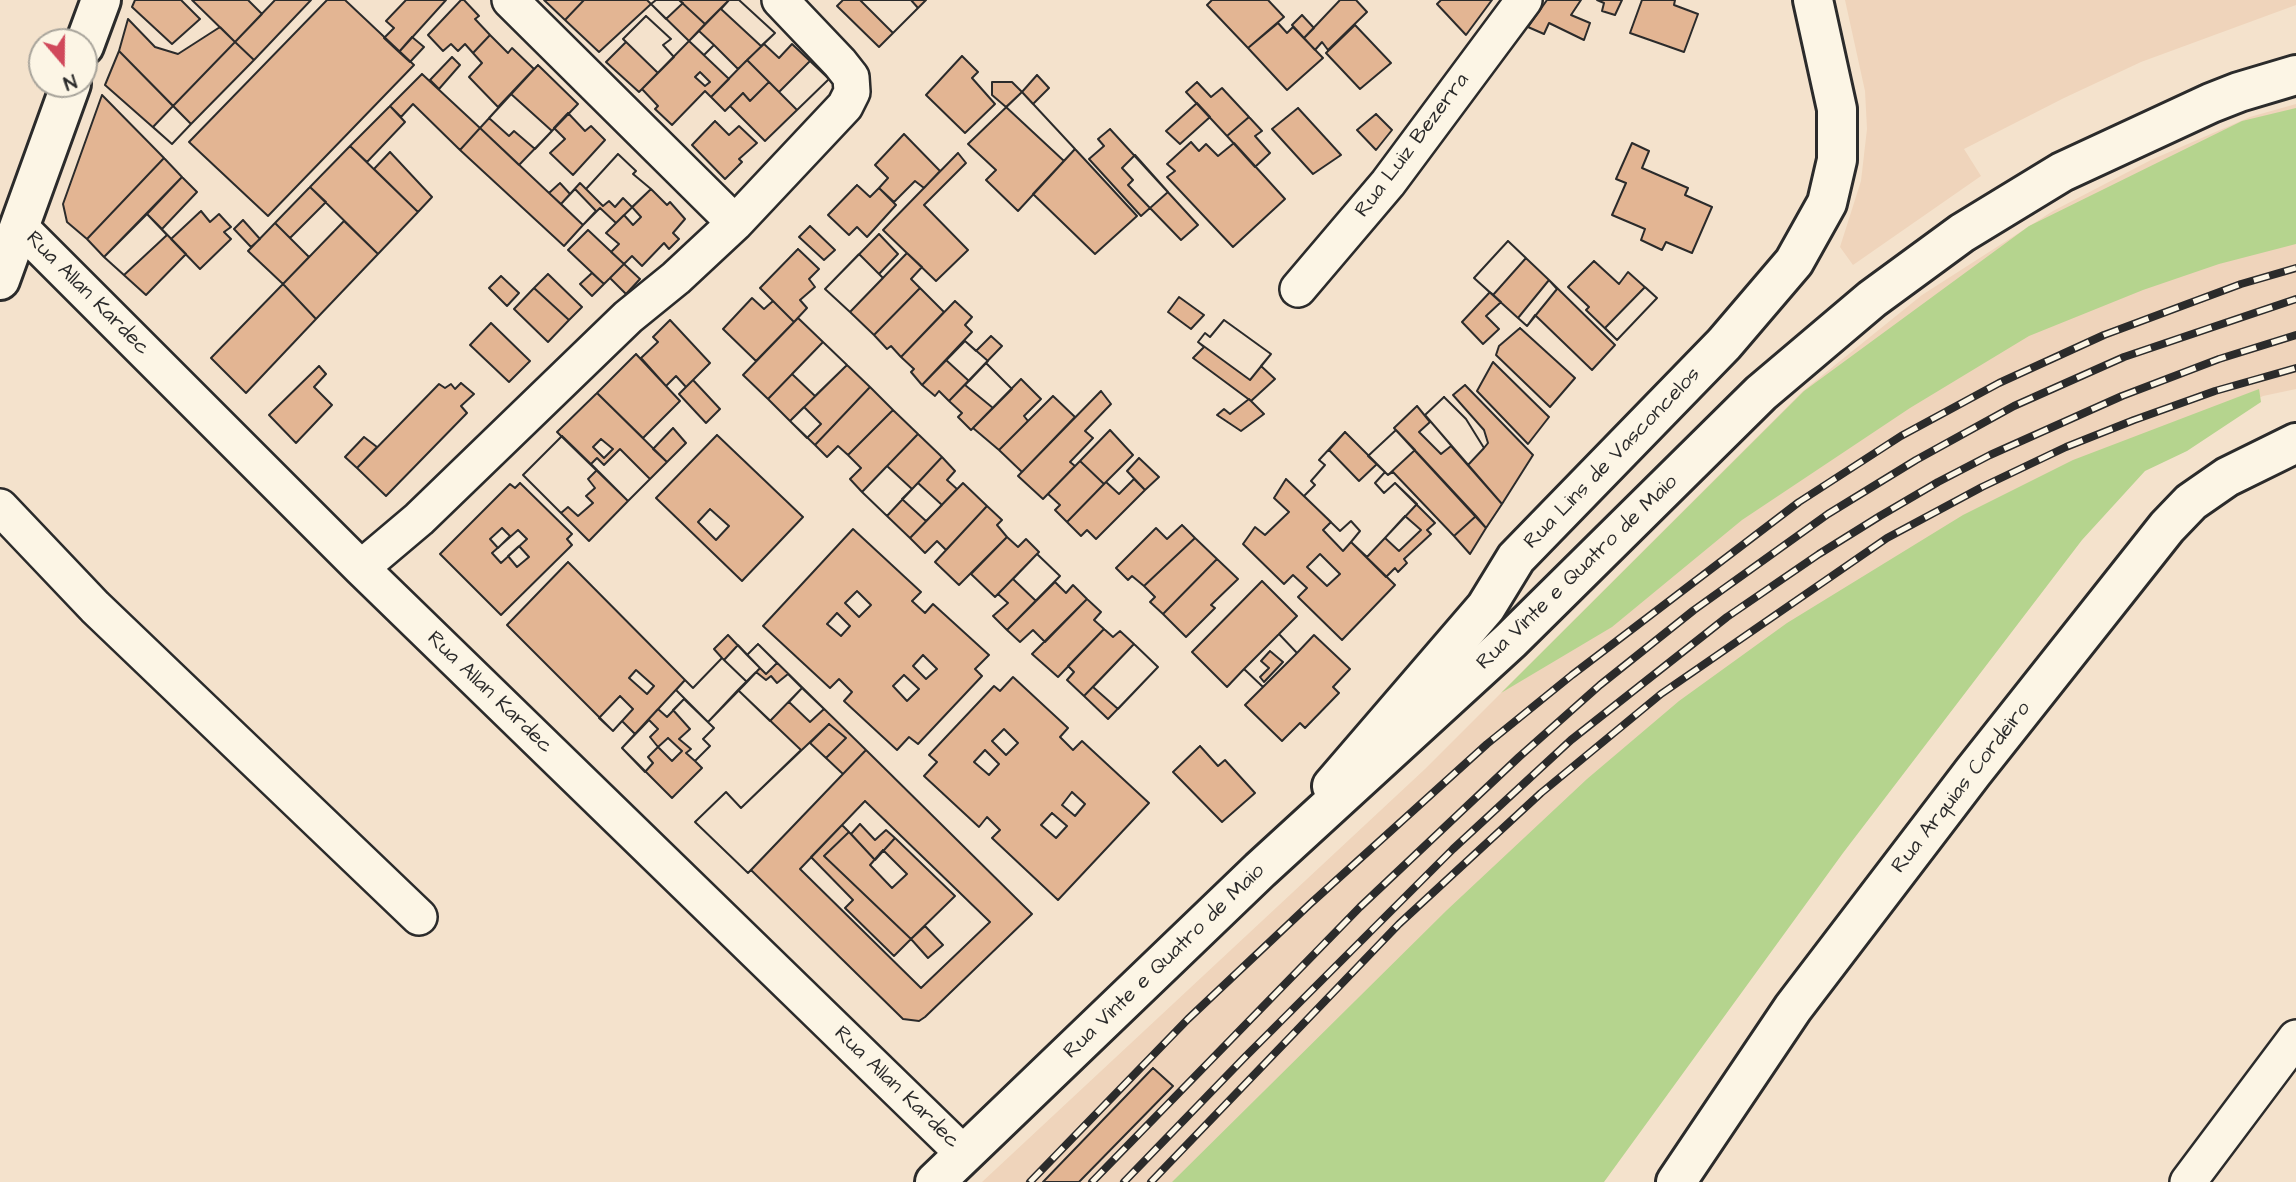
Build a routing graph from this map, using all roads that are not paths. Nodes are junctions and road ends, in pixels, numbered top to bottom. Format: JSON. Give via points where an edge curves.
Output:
{"nodes":[{"id":1,"x":101,"y":0,"type":"edge"},
{"id":2,"x":510,"y":0,"type":"edge"},
{"id":3,"x":780,"y":0,"type":"edge"},
{"id":4,"x":1524,"y":0,"type":"edge"},
{"id":5,"x":1813,"y":0,"type":"edge"},
{"id":6,"x":91,"y":28,"type":"edge"},
{"id":7,"x":2296,"y":75,"type":"edge"},
{"id":8,"x":66,"y":98,"type":"edge"},
{"id":9,"x":734,"y":223,"type":"junction"},
{"id":10,"x":20,"y":226,"type":"junction"},
{"id":11,"x":0,"y":280,"type":"edge"},
{"id":12,"x":1298,"y":289,"type":"dead end"},
{"id":13,"x":2296,"y":443,"type":"edge"},
{"id":14,"x":0,"y":507,"type":"edge"},
{"id":15,"x":361,"y":568,"type":"junction"},
{"id":16,"x":1261,"y":870,"type":"junction"},
{"id":17,"x":419,"y":917,"type":"dead end"},
{"id":18,"x":2296,"y":1038,"type":"edge"},
{"id":19,"x":964,"y":1154,"type":"junction"},
{"id":20,"x":935,"y":1182,"type":"edge"},
{"id":21,"x":1676,"y":1182,"type":"edge"},
{"id":22,"x":2188,"y":1182,"type":"edge"}],
"edges":[{"from":1,"to":6,"type":"main road"},
{"from":2,"to":9,"type":"street"},
{"from":3,"to":9,"type":"street","via":[[851,77],[852,92],[845,106]]},
{"from":4,"to":12,"type":"street","name":"Rua Luiz Bezerra","via":[[1388,183]]},
{"from":5,"to":16,"type":"main road","name":"Rua Lins de Vasconcelos","via":[[1837,108],[1837,160],[1827,204],[1794,262],[1724,344],[1516,558],[1486,607]]},
{"from":7,"to":16,"type":"main road","name":"Rua Vinte e Quatro de Maio","via":[[2220,99],[2062,172],[1962,233],[1872,299],[1761,393],[1510,641]]},
{"from":8,"to":10,"type":"main road"},
{"from":9,"to":15,"type":"street"},
{"from":10,"to":11,"type":"main road"},
{"from":10,"to":15,"type":"street","name":"Rua Allan Kardec"},
{"from":13,"to":21,"type":"main road","name":"Rua Arquias Cordeiro","via":[[2227,477],[2191,502],[2167,527],[1801,998]]},
{"from":14,"to":17,"type":"street","via":[[94,607]]},
{"from":15,"to":19,"type":"street","name":"Rua Allan Kardec"},
{"from":16,"to":19,"type":"main road","name":"Rua Vinte e Quatro de Maio"},
{"from":18,"to":22,"type":"street"},
{"from":19,"to":20,"type":"main road","name":"Rua Vinte e Quatro de Maio"}]}
